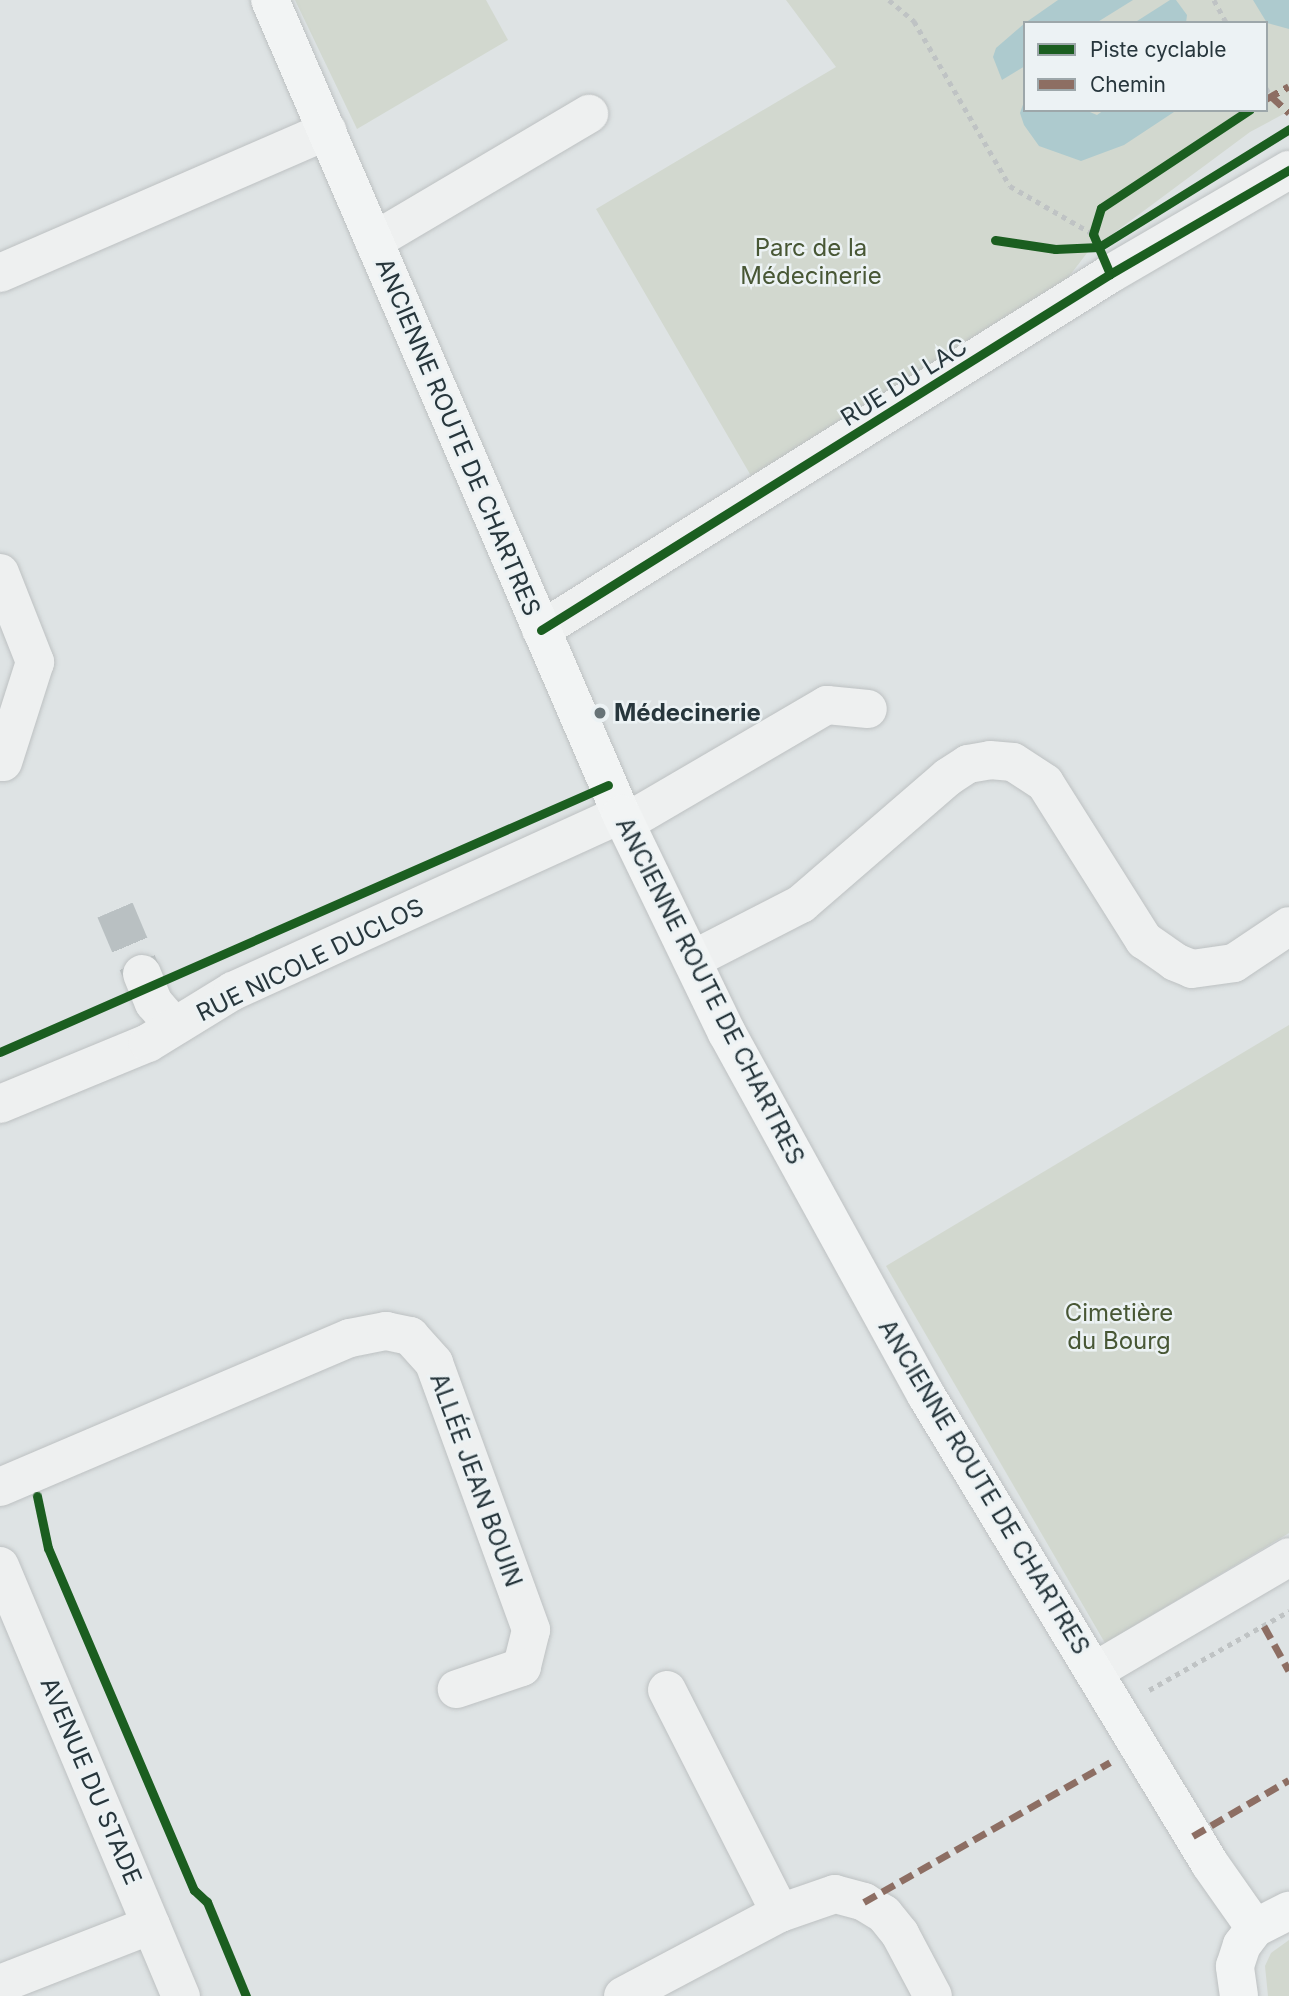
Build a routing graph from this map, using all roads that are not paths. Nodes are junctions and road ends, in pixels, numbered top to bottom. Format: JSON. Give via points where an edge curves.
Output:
{"nodes":[{"id":1,"x":270,"y":0,"type":"edge"},
{"id":2,"x":589,"y":114,"type":"dead end"},
{"id":3,"x":327,"y":131,"type":"junction"},
{"id":4,"x":1289,"y":170,"type":"edge"},
{"id":5,"x":374,"y":241,"type":"junction"},
{"id":6,"x":0,"y":273,"type":"edge"},
{"id":7,"x":0,"y":573,"type":"edge"},
{"id":8,"x":541,"y":630,"type":"junction"},
{"id":9,"x":868,"y":709,"type":"dead end"},
{"id":10,"x":3,"y":762,"type":"dead end"},
{"id":11,"x":623,"y":818,"type":"junction"},
{"id":12,"x":1289,"y":926,"type":"edge"},
{"id":13,"x":692,"y":960,"type":"junction"},
{"id":14,"x":142,"y":974,"type":"tunnel mouth"},
{"id":15,"x":174,"y":1026,"type":"junction"},
{"id":16,"x":0,"y":1104,"type":"edge"},
{"id":17,"x":0,"y":1487,"type":"edge"},
{"id":18,"x":1289,"y":1557,"type":"edge"},
{"id":19,"x":0,"y":1566,"type":"edge"},
{"id":20,"x":1095,"y":1671,"type":"junction"},
{"id":21,"x":457,"y":1689,"type":"dead end"},
{"id":22,"x":667,"y":1690,"type":"dead end"},
{"id":23,"x":1289,"y":1911,"type":"edge"},
{"id":24,"x":780,"y":1913,"type":"junction"},
{"id":25,"x":151,"y":1924,"type":"junction"},
{"id":26,"x":1255,"y":1928,"type":"junction"},
{"id":27,"x":0,"y":1984,"type":"edge"},
{"id":28,"x":181,"y":1996,"type":"edge"},
{"id":29,"x":623,"y":1996,"type":"edge"},
{"id":30,"x":933,"y":1996,"type":"edge"},
{"id":31,"x":1239,"y":1996,"type":"edge"}],
"edges":[{"from":1,"to":3,"type":"main road","name":"ANCIENNE ROUTE DE CHARTRES"},
{"from":2,"to":5,"type":"street"},
{"from":3,"to":5,"type":"main road","name":"ANCIENNE ROUTE DE CHARTRES"},
{"from":3,"to":6,"type":"street"},
{"from":4,"to":8,"type":"street","name":"RUE DU LAC","via":[[1110,274]]},
{"from":5,"to":8,"type":"main road","name":"ANCIENNE ROUTE DE CHARTRES"},
{"from":7,"to":10,"type":"street","via":[[35,662]]},
{"from":8,"to":11,"type":"main road","name":"ANCIENNE ROUTE DE CHARTRES"},
{"from":9,"to":11,"type":"street","name":"RUE NICOLE DUCLOS","via":[[827,705]]},
{"from":11,"to":13,"type":"main road","name":"ANCIENNE ROUTE DE CHARTRES"},
{"from":11,"to":15,"type":"street","name":"RUE NICOLE DUCLOS","via":[[233,991]]},
{"from":12,"to":13,"type":"street","via":[[1234,963],[1192,969],[1175,962],[1144,940],[1045,783],[1013,762],[990,760],[968,765],[948,777],[801,904]]},
{"from":13,"to":20,"type":"main road","name":"ANCIENNE ROUTE DE CHARTRES","via":[[862,1284]]},
{"from":14,"to":15,"type":"street","via":[[154,1003]]},
{"from":15,"to":16,"type":"street","name":"RUE NICOLE DUCLOS","via":[[148,1043]]},
{"from":17,"to":21,"type":"street","name":"ALLÉE JEAN BOUIN","via":[[350,1338],[386,1331],[410,1336],[434,1363],[531,1630],[522,1667]]},
{"from":18,"to":20,"type":"street"},
{"from":19,"to":25,"type":"street","name":"AVENUE DU STADE"},
{"from":20,"to":26,"type":"main road","name":"ANCIENNE ROUTE DE CHARTRES","via":[[1210,1864]]},
{"from":22,"to":24,"type":"street"},
{"from":23,"to":26,"type":"main road"},
{"from":24,"to":29,"type":"street"},
{"from":24,"to":30,"type":"street","via":[[835,1894],[864,1902],[884,1914],[900,1934]]},
{"from":25,"to":27,"type":"street"},
{"from":25,"to":28,"type":"street","name":"AVENUE DU STADE"},
{"from":26,"to":31,"type":"main road","via":[[1242,1945],[1235,1966]]}]}
